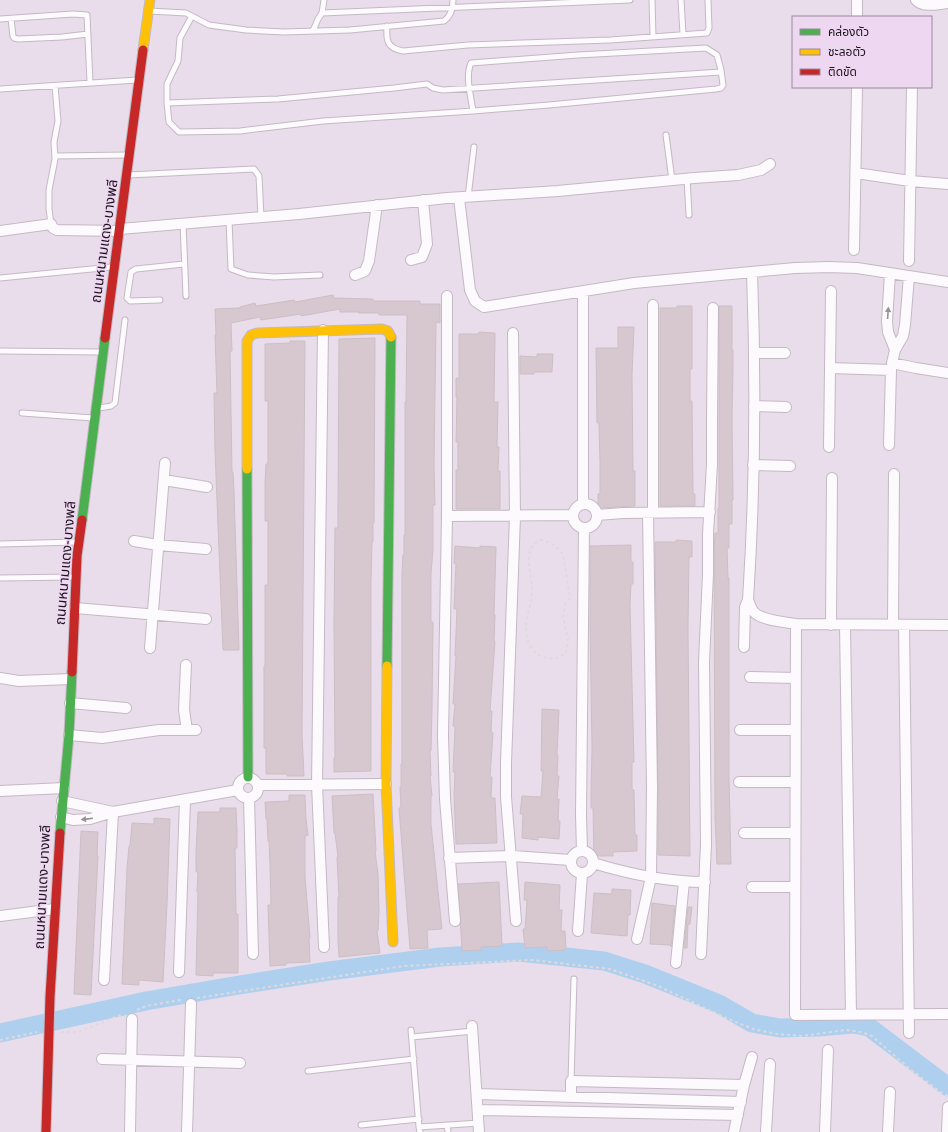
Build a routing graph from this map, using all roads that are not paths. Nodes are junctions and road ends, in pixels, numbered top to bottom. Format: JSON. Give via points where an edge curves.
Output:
{"nodes":[{"id":1,"x":150,"y":0,"type":"edge"},
{"id":2,"x":324,"y":0,"type":"edge"},
{"id":3,"x":453,"y":0,"type":"edge"},
{"id":4,"x":630,"y":0,"type":"edge"},
{"id":5,"x":652,"y":0,"type":"edge"},
{"id":6,"x":682,"y":0,"type":"edge"},
{"id":7,"x":708,"y":0,"type":"edge"},
{"id":8,"x":858,"y":0,"type":"edge"},
{"id":9,"x":916,"y":0,"type":"edge"},
{"id":10,"x":948,"y":3,"type":"edge"},
{"id":11,"x":453,"y":7,"type":"junction"},
{"id":12,"x":149,"y":11,"type":"junction"},
{"id":13,"x":322,"y":13,"type":"junction"},
{"id":14,"x":192,"y":16,"type":"junction"},
{"id":15,"x":857,"y":16,"type":"edge"},
{"id":16,"x":11,"y":18,"type":"junction"},
{"id":17,"x":0,"y":19,"type":"edge"},
{"id":18,"x":387,"y":26,"type":"junction"},
{"id":19,"x":313,"y":31,"type":"junction"},
{"id":20,"x":88,"y":34,"type":"junction"},
{"id":21,"x":683,"y":34,"type":"junction"},
{"id":22,"x":654,"y":36,"type":"junction"},
{"id":23,"x":721,"y":72,"type":"junction"},
{"id":24,"x":140,"y":80,"type":"junction"},
{"id":25,"x":90,"y":83,"type":"junction"},
{"id":26,"x":55,"y":86,"type":"junction"},
{"id":27,"x":857,"y":88,"type":"edge"},
{"id":28,"x":912,"y":88,"type":"edge"},
{"id":29,"x":0,"y":89,"type":"edge"},
{"id":30,"x":470,"y":89,"type":"junction"},
{"id":31,"x":167,"y":103,"type":"junction"},
{"id":32,"x":473,"y":111,"type":"junction"},
{"id":33,"x":666,"y":135,"type":"dead end"},
{"id":34,"x":474,"y":147,"type":"dead end"},
{"id":35,"x":130,"y":155,"type":"junction"},
{"id":36,"x":55,"y":156,"type":"junction"},
{"id":37,"x":770,"y":164,"type":"dead end"},
{"id":38,"x":856,"y":173,"type":"junction"},
{"id":39,"x":127,"y":175,"type":"junction"},
{"id":40,"x":687,"y":178,"type":"junction"},
{"id":41,"x":672,"y":180,"type":"junction"},
{"id":42,"x":910,"y":181,"type":"junction"},
{"id":43,"x":948,"y":184,"type":"edge"},
{"id":44,"x":463,"y":197,"type":"junction"},
{"id":45,"x":422,"y":200,"type":"junction"},
{"id":46,"x":377,"y":205,"type":"junction"},
{"id":47,"x":689,"y":215,"type":"dead end"},
{"id":48,"x":261,"y":217,"type":"junction"},
{"id":49,"x":229,"y":220,"type":"junction"},
{"id":50,"x":183,"y":223,"type":"junction"},
{"id":51,"x":51,"y":224,"type":"junction"},
{"id":52,"x":120,"y":230,"type":"junction"},
{"id":53,"x":0,"y":231,"type":"edge"},
{"id":54,"x":854,"y":250,"type":"dead end"},
{"id":55,"x":411,"y":260,"type":"dead end"},
{"id":56,"x":909,"y":261,"type":"dead end"},
{"id":57,"x":184,"y":264,"type":"junction"},
{"id":58,"x":114,"y":267,"type":"junction"},
{"id":59,"x":752,"y":272,"type":"junction"},
{"id":60,"x":890,"y":274,"type":"junction"},
{"id":61,"x":320,"y":275,"type":"dead end"},
{"id":62,"x":355,"y":276,"type":"dead end"},
{"id":63,"x":909,"y":276,"type":"junction"},
{"id":64,"x":0,"y":278,"type":"edge"},
{"id":65,"x":948,"y":282,"type":"edge"},
{"id":66,"x":831,"y":290,"type":"dead end"},
{"id":67,"x":583,"y":291,"type":"junction"},
{"id":68,"x":186,"y":296,"type":"dead end"},
{"id":69,"x":447,"y":296,"type":"dead end"},
{"id":70,"x":160,"y":300,"type":"dead end"},
{"id":71,"x":653,"y":305,"type":"dead end"},
{"id":72,"x":713,"y":308,"type":"dead end"},
{"id":73,"x":125,"y":320,"type":"dead end"},
{"id":74,"x":323,"y":330,"type":"junction"},
{"id":75,"x":513,"y":333,"type":"dead end"},
{"id":76,"x":895,"y":350,"type":"junction"},
{"id":77,"x":0,"y":351,"type":"edge"},
{"id":78,"x":104,"y":352,"type":"junction"},
{"id":79,"x":755,"y":353,"type":"junction"},
{"id":80,"x":785,"y":353,"type":"dead end"},
{"id":81,"x":892,"y":366,"type":"junction"},
{"id":82,"x":830,"y":368,"type":"junction"},
{"id":83,"x":948,"y":372,"type":"edge"},
{"id":84,"x":754,"y":406,"type":"junction"},
{"id":85,"x":786,"y":406,"type":"dead end"},
{"id":86,"x":96,"y":408,"type":"junction"},
{"id":87,"x":22,"y":413,"type":"dead end"},
{"id":88,"x":95,"y":418,"type":"junction"},
{"id":89,"x":889,"y":445,"type":"dead end"},
{"id":90,"x":829,"y":447,"type":"dead end"},
{"id":91,"x":165,"y":463,"type":"dead end"},
{"id":92,"x":753,"y":465,"type":"junction"},
{"id":93,"x":790,"y":466,"type":"dead end"},
{"id":94,"x":894,"y":474,"type":"dead end"},
{"id":95,"x":832,"y":478,"type":"dead end"},
{"id":96,"x":164,"y":480,"type":"junction"},
{"id":97,"x":207,"y":487,"type":"dead end"},
{"id":98,"x":584,"y":503,"type":"junction"},
{"id":99,"x":710,"y":512,"type":"junction"},
{"id":100,"x":650,"y":513,"type":"junction"},
{"id":101,"x":572,"y":515,"type":"junction"},
{"id":102,"x":597,"y":515,"type":"junction"},
{"id":103,"x":447,"y":516,"type":"junction"},
{"id":104,"x":515,"y":516,"type":"junction"},
{"id":105,"x":584,"y":528,"type":"junction"},
{"id":106,"x":134,"y":541,"type":"dead end"},
{"id":107,"x":79,"y":542,"type":"junction"},
{"id":108,"x":0,"y":544,"type":"edge"},
{"id":109,"x":158,"y":545,"type":"junction"},
{"id":110,"x":206,"y":549,"type":"dead end"},
{"id":111,"x":76,"y":577,"type":"junction"},
{"id":112,"x":0,"y":578,"type":"edge"},
{"id":113,"x":748,"y":600,"type":"junction"},
{"id":114,"x":75,"y":608,"type":"junction"},
{"id":115,"x":153,"y":615,"type":"junction"},
{"id":116,"x":206,"y":618,"type":"dead end"},
{"id":117,"x":796,"y":624,"type":"junction"},
{"id":118,"x":831,"y":625,"type":"junction"},
{"id":119,"x":845,"y":625,"type":"junction"},
{"id":120,"x":894,"y":625,"type":"junction"},
{"id":121,"x":904,"y":625,"type":"junction"},
{"id":122,"x":948,"y":625,"type":"edge"},
{"id":123,"x":744,"y":647,"type":"dead end"},
{"id":124,"x":150,"y":648,"type":"dead end"},
{"id":125,"x":186,"y":665,"type":"dead end"},
{"id":126,"x":750,"y":677,"type":"dead end"},
{"id":127,"x":0,"y":678,"type":"edge"},
{"id":128,"x":796,"y":678,"type":"junction"},
{"id":129,"x":72,"y":679,"type":"junction"},
{"id":130,"x":70,"y":704,"type":"junction"},
{"id":131,"x":126,"y":708,"type":"dead end"},
{"id":132,"x":740,"y":730,"type":"dead end"},
{"id":133,"x":795,"y":730,"type":"junction"},
{"id":134,"x":69,"y":735,"type":"junction"},
{"id":135,"x":248,"y":777,"type":"junction"},
{"id":136,"x":739,"y":782,"type":"dead end"},
{"id":137,"x":795,"y":782,"type":"junction"},
{"id":138,"x":386,"y":784,"type":"junction"},
{"id":139,"x":258,"y":785,"type":"junction"},
{"id":140,"x":317,"y":785,"type":"junction"},
{"id":141,"x":64,"y":788,"type":"junction"},
{"id":142,"x":238,"y":790,"type":"junction"},
{"id":143,"x":0,"y":791,"type":"edge"},
{"id":144,"x":249,"y":798,"type":"junction"},
{"id":145,"x":185,"y":800,"type":"junction"},
{"id":146,"x":62,"y":801,"type":"junction"},
{"id":147,"x":113,"y":812,"type":"junction"},
{"id":148,"x":60,"y":817,"type":"junction"},
{"id":149,"x":744,"y":833,"type":"dead end"},
{"id":150,"x":795,"y":833,"type":"junction"},
{"id":151,"x":582,"y":850,"type":"junction"},
{"id":152,"x":512,"y":856,"type":"junction"},
{"id":153,"x":449,"y":858,"type":"junction"},
{"id":154,"x":571,"y":860,"type":"junction"},
{"id":155,"x":593,"y":863,"type":"junction"},
{"id":156,"x":582,"y":874,"type":"junction"},
{"id":157,"x":651,"y":877,"type":"junction"},
{"id":158,"x":684,"y":882,"type":"junction"},
{"id":159,"x":705,"y":882,"type":"junction"},
{"id":160,"x":752,"y":887,"type":"dead end"},
{"id":161,"x":795,"y":887,"type":"junction"},
{"id":162,"x":55,"y":909,"type":"junction"},
{"id":163,"x":0,"y":916,"type":"edge"},
{"id":164,"x":455,"y":921,"type":"dead end"},
{"id":165,"x":516,"y":921,"type":"dead end"},
{"id":166,"x":578,"y":930,"type":"dead end"},
{"id":167,"x":637,"y":939,"type":"dead end"},
{"id":168,"x":393,"y":942,"type":"dead end"},
{"id":169,"x":324,"y":946,"type":"dead end"},
{"id":170,"x":253,"y":954,"type":"dead end"},
{"id":171,"x":701,"y":954,"type":"dead end"},
{"id":172,"x":676,"y":963,"type":"dead end"},
{"id":173,"x":179,"y":972,"type":"dead end"},
{"id":174,"x":574,"y":978,"type":"dead end"},
{"id":175,"x":104,"y":980,"type":"dead end"},
{"id":176,"x":190,"y":1001,"type":"road end"},
{"id":177,"x":948,"y":1014,"type":"edge"},
{"id":178,"x":129,"y":1015,"type":"road end"},
{"id":179,"x":851,"y":1015,"type":"junction"},
{"id":180,"x":909,"y":1015,"type":"junction"},
{"id":181,"x":472,"y":1028,"type":"joint"},
{"id":182,"x":411,"y":1030,"type":"dead end"},
{"id":183,"x":909,"y":1033,"type":"dead end"},
{"id":184,"x":412,"y":1037,"type":"junction"},
{"id":185,"x":828,"y":1050,"type":"dead end"},
{"id":186,"x":752,"y":1057,"type":"dead end"},
{"id":187,"x":102,"y":1059,"type":"dead end"},
{"id":188,"x":414,"y":1059,"type":"junction"},
{"id":189,"x":132,"y":1061,"type":"junction"},
{"id":190,"x":189,"y":1062,"type":"junction"},
{"id":191,"x":240,"y":1063,"type":"dead end"},
{"id":192,"x":770,"y":1064,"type":"dead end"},
{"id":193,"x":308,"y":1071,"type":"dead end"},
{"id":194,"x":571,"y":1081,"type":"junction"},
{"id":195,"x":744,"y":1085,"type":"junction"},
{"id":196,"x":890,"y":1092,"type":"dead end"},
{"id":197,"x":477,"y":1094,"type":"junction"},
{"id":198,"x":571,"y":1097,"type":"junction"},
{"id":199,"x":741,"y":1102,"type":"junction"},
{"id":200,"x":948,"y":1107,"type":"edge"},
{"id":201,"x":478,"y":1110,"type":"junction"},
{"id":202,"x":738,"y":1115,"type":"junction"},
{"id":203,"x":419,"y":1119,"type":"junction"},
{"id":204,"x":361,"y":1125,"type":"dead end"},
{"id":205,"x":447,"y":1126,"type":"junction"},
{"id":206,"x":479,"y":1127,"type":"edge"},
{"id":207,"x":419,"y":1130,"type":"edge"},
{"id":208,"x":46,"y":1132,"type":"edge"},
{"id":209,"x":130,"y":1132,"type":"edge"},
{"id":210,"x":187,"y":1132,"type":"edge"},
{"id":211,"x":448,"y":1132,"type":"edge"},
{"id":212,"x":734,"y":1132,"type":"edge"},
{"id":213,"x":766,"y":1132,"type":"edge"},
{"id":214,"x":825,"y":1132,"type":"edge"},
{"id":215,"x":888,"y":1132,"type":"edge"},
{"id":216,"x":947,"y":1132,"type":"edge"}],
"edges":[{"from":1,"to":12,"type":"street","name":"ถนนหนามแดง-บางพลี"},
{"from":2,"to":13,"type":"lane"},
{"from":3,"to":11,"type":"lane"},
{"from":4,"to":11,"type":"lane"},
{"from":5,"to":22,"type":"lane"},
{"from":6,"to":21,"type":"lane"},
{"from":7,"to":21,"type":"lane","via":[[710,28],[707,33]]},
{"from":8,"to":15,"type":"street"},
{"from":9,"to":10,"type":"street","via":[[920,4]]},
{"from":11,"to":13,"type":"lane"},
{"from":11,"to":18,"type":"lane","via":[[444,21]]},
{"from":12,"to":14,"type":"lane","via":[[186,13]]},
{"from":12,"to":24,"type":"street","name":"ถนนหนามแดง-บางพลี"},
{"from":13,"to":19,"type":"lane"},
{"from":14,"to":19,"type":"lane","via":[[209,25],[246,30]]},
{"from":14,"to":31,"type":"lane","via":[[180,38],[178,61],[167,84]]},
{"from":16,"to":17,"type":"lane"},
{"from":16,"to":20,"type":"lane","via":[[13,36],[18,39]]},
{"from":16,"to":20,"type":"lane","via":[[87,15]]},
{"from":18,"to":19,"type":"lane"},
{"from":18,"to":22,"type":"lane","via":[[390,46],[394,50],[403,51],[468,45]]},
{"from":20,"to":25,"type":"lane"},
{"from":21,"to":22,"type":"lane"},
{"from":23,"to":30,"type":"lane"},
{"from":23,"to":30,"type":"lane","via":[[717,55],[706,48],[570,56],[471,63]]},
{"from":23,"to":32,"type":"lane","via":[[723,85],[716,90]]},
{"from":24,"to":25,"type":"lane"},
{"from":24,"to":35,"type":"street","name":"ถนนหนามแดง-บางพลี"},
{"from":25,"to":26,"type":"lane"},
{"from":26,"to":29,"type":"lane"},
{"from":26,"to":36,"type":"lane","via":[[58,120],[54,142]]},
{"from":27,"to":38,"type":"street"},
{"from":28,"to":42,"type":"street"},
{"from":30,"to":31,"type":"lane","via":[[443,90],[427,84],[278,99]]},
{"from":30,"to":32,"type":"lane"},
{"from":31,"to":32,"type":"lane","via":[[169,122],[179,132],[240,131],[323,121]]},
{"from":33,"to":41,"type":"lane"},
{"from":34,"to":44,"type":"lane"},
{"from":35,"to":36,"type":"lane"},
{"from":35,"to":39,"type":"street","name":"ถนนหนามแดง-บางพลี"},
{"from":36,"to":51,"type":"lane","via":[[49,190]]},
{"from":37,"to":40,"type":"street","via":[[761,170],[738,175]]},
{"from":38,"to":42,"type":"street"},
{"from":38,"to":54,"type":"street"},
{"from":39,"to":48,"type":"lane","via":[[254,169],[259,176]]},
{"from":39,"to":52,"type":"street","name":"ถนนหนามแดง-บางพลี"},
{"from":40,"to":41,"type":"street"},
{"from":40,"to":47,"type":"lane"},
{"from":41,"to":44,"type":"street"},
{"from":42,"to":43,"type":"street"},
{"from":42,"to":56,"type":"street"},
{"from":44,"to":45,"type":"street"},
{"from":44,"to":67,"type":"street","via":[[470,290],[474,301],[484,307],[495,306]]},
{"from":45,"to":46,"type":"street"},
{"from":45,"to":55,"type":"street","via":[[427,244],[422,257]]},
{"from":46,"to":48,"type":"street"},
{"from":46,"to":62,"type":"street","via":[[369,261],[365,271]]},
{"from":48,"to":49,"type":"street"},
{"from":49,"to":50,"type":"street"},
{"from":49,"to":61,"type":"lane","via":[[231,269],[248,275],[274,277]]},
{"from":50,"to":52,"type":"street"},
{"from":50,"to":57,"type":"lane"},
{"from":51,"to":52,"type":"street","via":[[57,230]]},
{"from":51,"to":53,"type":"street"},
{"from":52,"to":58,"type":"street","name":"ถนนหนามแดง-บางพลี"},
{"from":57,"to":68,"type":"lane"},
{"from":57,"to":70,"type":"lane","via":[[131,272],[127,298],[130,301]]},
{"from":58,"to":64,"type":"lane"},
{"from":58,"to":78,"type":"street","name":"ถนนหนามแดง-บางพลี"},
{"from":59,"to":60,"type":"street","via":[[829,266]]},
{"from":59,"to":67,"type":"street","via":[[674,278]]},
{"from":59,"to":79,"type":"street"},
{"from":60,"to":63,"type":"street"},
{"from":76,"to":60,"type":"street","one_way":true,"via":[[888,332]]},
{"from":63,"to":65,"type":"street"},
{"from":63,"to":76,"type":"street","via":[[905,325]]},
{"from":66,"to":82,"type":"street"},
{"from":67,"to":98,"type":"street"},
{"from":69,"to":103,"type":"street"},
{"from":71,"to":100,"type":"street"},
{"from":72,"to":99,"type":"street"},
{"from":73,"to":86,"type":"lane","via":[[115,403]]},
{"from":74,"to":135,"type":"street","via":[[257,333],[247,340]]},
{"from":74,"to":138,"type":"street","via":[[382,329],[388,331],[391,336]]},
{"from":74,"to":140,"type":"street"},
{"from":75,"to":104,"type":"street"},
{"from":76,"to":81,"type":"street"},
{"from":77,"to":78,"type":"lane"},
{"from":78,"to":86,"type":"street","name":"ถนนหนามแดง-บางพลี"},
{"from":79,"to":80,"type":"street"},
{"from":79,"to":84,"type":"street"},
{"from":81,"to":82,"type":"street"},
{"from":81,"to":83,"type":"street"},
{"from":81,"to":89,"type":"street"},
{"from":82,"to":90,"type":"street"},
{"from":84,"to":85,"type":"street"},
{"from":84,"to":92,"type":"street"},
{"from":86,"to":88,"type":"street","name":"ถนนหนามแดง-บางพลี"},
{"from":87,"to":88,"type":"lane"},
{"from":88,"to":107,"type":"street","name":"ถนนหนามแดง-บางพลี"},
{"from":91,"to":96,"type":"street"},
{"from":92,"to":93,"type":"street"},
{"from":92,"to":113,"type":"street"},
{"from":94,"to":120,"type":"street"},
{"from":95,"to":118,"type":"street"},
{"from":96,"to":97,"type":"street"},
{"from":96,"to":109,"type":"street"},
{"from":98,"to":101,"type":"street","via":[[575,508]]},
{"from":98,"to":102,"type":"street","via":[[593,506]]},
{"from":99,"to":100,"type":"street"},
{"from":99,"to":159,"type":"street","via":[[704,662]]},
{"from":100,"to":102,"type":"street"},
{"from":100,"to":157,"type":"street"},
{"from":101,"to":104,"type":"street"},
{"from":101,"to":105,"type":"street","via":[[575,523]]},
{"from":102,"to":105,"type":"street","via":[[592,526]]},
{"from":103,"to":104,"type":"street"},
{"from":103,"to":153,"type":"street","via":[[443,736]]},
{"from":104,"to":152,"type":"street","via":[[506,762],[506,797]]},
{"from":105,"to":151,"type":"street"},
{"from":106,"to":109,"type":"street"},
{"from":107,"to":108,"type":"lane"},
{"from":107,"to":111,"type":"street","name":"ถนนหนามแดง-บางพลี"},
{"from":109,"to":110,"type":"street"},
{"from":109,"to":115,"type":"street"},
{"from":111,"to":112,"type":"lane"},
{"from":111,"to":114,"type":"street","name":"ถนนหนามแดง-บางพลี"},
{"from":113,"to":117,"type":"street","via":[[758,616]]},
{"from":113,"to":123,"type":"street","via":[[745,607]]},
{"from":114,"to":115,"type":"street"},
{"from":114,"to":129,"type":"street","name":"ถนนหนามแดง-บางพลี"},
{"from":115,"to":116,"type":"street"},
{"from":115,"to":124,"type":"street"},
{"from":117,"to":118,"type":"street"},
{"from":117,"to":128,"type":"street"},
{"from":118,"to":119,"type":"street"},
{"from":119,"to":120,"type":"street"},
{"from":119,"to":179,"type":"street"},
{"from":120,"to":121,"type":"street"},
{"from":121,"to":122,"type":"street"},
{"from":121,"to":180,"type":"street"},
{"from":125,"to":134,"type":"street","via":[[184,710],[192,730],[159,730],[102,738]]},
{"from":126,"to":128,"type":"street"},
{"from":127,"to":129,"type":"street","via":[[19,681]]},
{"from":128,"to":133,"type":"street"},
{"from":129,"to":130,"type":"street","name":"ถนนหนามแดง-บางพลี"},
{"from":130,"to":131,"type":"street"},
{"from":130,"to":134,"type":"street","name":"ถนนหนามแดง-บางพลี"},
{"from":132,"to":133,"type":"street"},
{"from":133,"to":137,"type":"street"},
{"from":134,"to":141,"type":"street","name":"ถนนหนามแดง-บางพลี"},
{"from":135,"to":139,"type":"street"},
{"from":135,"to":142,"type":"street","via":[[242,779]]},
{"from":136,"to":137,"type":"street"},
{"from":137,"to":150,"type":"street"},
{"from":138,"to":140,"type":"street"},
{"from":138,"to":168,"type":"street"},
{"from":139,"to":140,"type":"street"},
{"from":139,"to":144,"type":"street","via":[[257,792]]},
{"from":140,"to":169,"type":"street"},
{"from":141,"to":143,"type":"street"},
{"from":141,"to":146,"type":"street","name":"ถนนหนามแดง-บางพลี"},
{"from":142,"to":144,"type":"street","via":[[241,795]]},
{"from":142,"to":145,"type":"street"},
{"from":144,"to":170,"type":"street"},
{"from":145,"to":147,"type":"street"},
{"from":145,"to":173,"type":"street"},
{"from":146,"to":147,"type":"street"},
{"from":146,"to":148,"type":"street","name":"ถนนหนามแดง-บางพลี"},
{"from":147,"to":148,"type":"street","one_way":true,"via":[[90,819],[73,820]]},
{"from":147,"to":175,"type":"street"},
{"from":148,"to":162,"type":"street","name":"ถนนหนามแดง-บางพลี"},
{"from":149,"to":150,"type":"street"},
{"from":150,"to":161,"type":"street"},
{"from":151,"to":154,"type":"street","via":[[573,854]]},
{"from":151,"to":155,"type":"street","via":[[592,856]]},
{"from":152,"to":153,"type":"street"},
{"from":152,"to":154,"type":"street"},
{"from":152,"to":165,"type":"street"},
{"from":153,"to":164,"type":"street"},
{"from":154,"to":156,"type":"street","via":[[573,870]]},
{"from":155,"to":156,"type":"street","via":[[591,869]]},
{"from":155,"to":157,"type":"street"},
{"from":156,"to":166,"type":"street"},
{"from":157,"to":158,"type":"street"},
{"from":157,"to":167,"type":"street"},
{"from":158,"to":159,"type":"street"},
{"from":158,"to":172,"type":"street"},
{"from":159,"to":171,"type":"street"},
{"from":160,"to":161,"type":"street"},
{"from":161,"to":179,"type":"street","via":[[795,1015]]},
{"from":162,"to":163,"type":"street"},
{"from":162,"to":208,"type":"street","name":"ถนนหนามแดง-บางพลี"},
{"from":174,"to":194,"type":"lane"},
{"from":176,"to":190,"type":"street"},
{"from":177,"to":180,"type":"street"},
{"from":178,"to":189,"type":"street"},
{"from":179,"to":180,"type":"street"},
{"from":180,"to":183,"type":"street"},
{"from":181,"to":184,"type":"lane"},
{"from":181,"to":197,"type":"street"},
{"from":182,"to":184,"type":"lane"},
{"from":184,"to":188,"type":"lane"},
{"from":185,"to":214,"type":"street"},
{"from":186,"to":195,"type":"street"},
{"from":187,"to":189,"type":"street"},
{"from":188,"to":193,"type":"lane"},
{"from":188,"to":203,"type":"lane"},
{"from":189,"to":190,"type":"street"},
{"from":189,"to":209,"type":"street"},
{"from":190,"to":191,"type":"street"},
{"from":190,"to":210,"type":"street"},
{"from":192,"to":213,"type":"street"},
{"from":194,"to":195,"type":"street"},
{"from":194,"to":198,"type":"street"},
{"from":195,"to":199,"type":"street"},
{"from":196,"to":215,"type":"street"},
{"from":197,"to":198,"type":"street"},
{"from":197,"to":201,"type":"street"},
{"from":198,"to":199,"type":"street"},
{"from":199,"to":202,"type":"street"},
{"from":200,"to":216,"type":"street"},
{"from":201,"to":202,"type":"street"},
{"from":201,"to":206,"type":"street"},
{"from":202,"to":212,"type":"street"},
{"from":203,"to":204,"type":"lane"},
{"from":203,"to":207,"type":"lane"},
{"from":205,"to":206,"type":"lane"},
{"from":205,"to":207,"type":"lane"},
{"from":205,"to":211,"type":"lane"}]}
